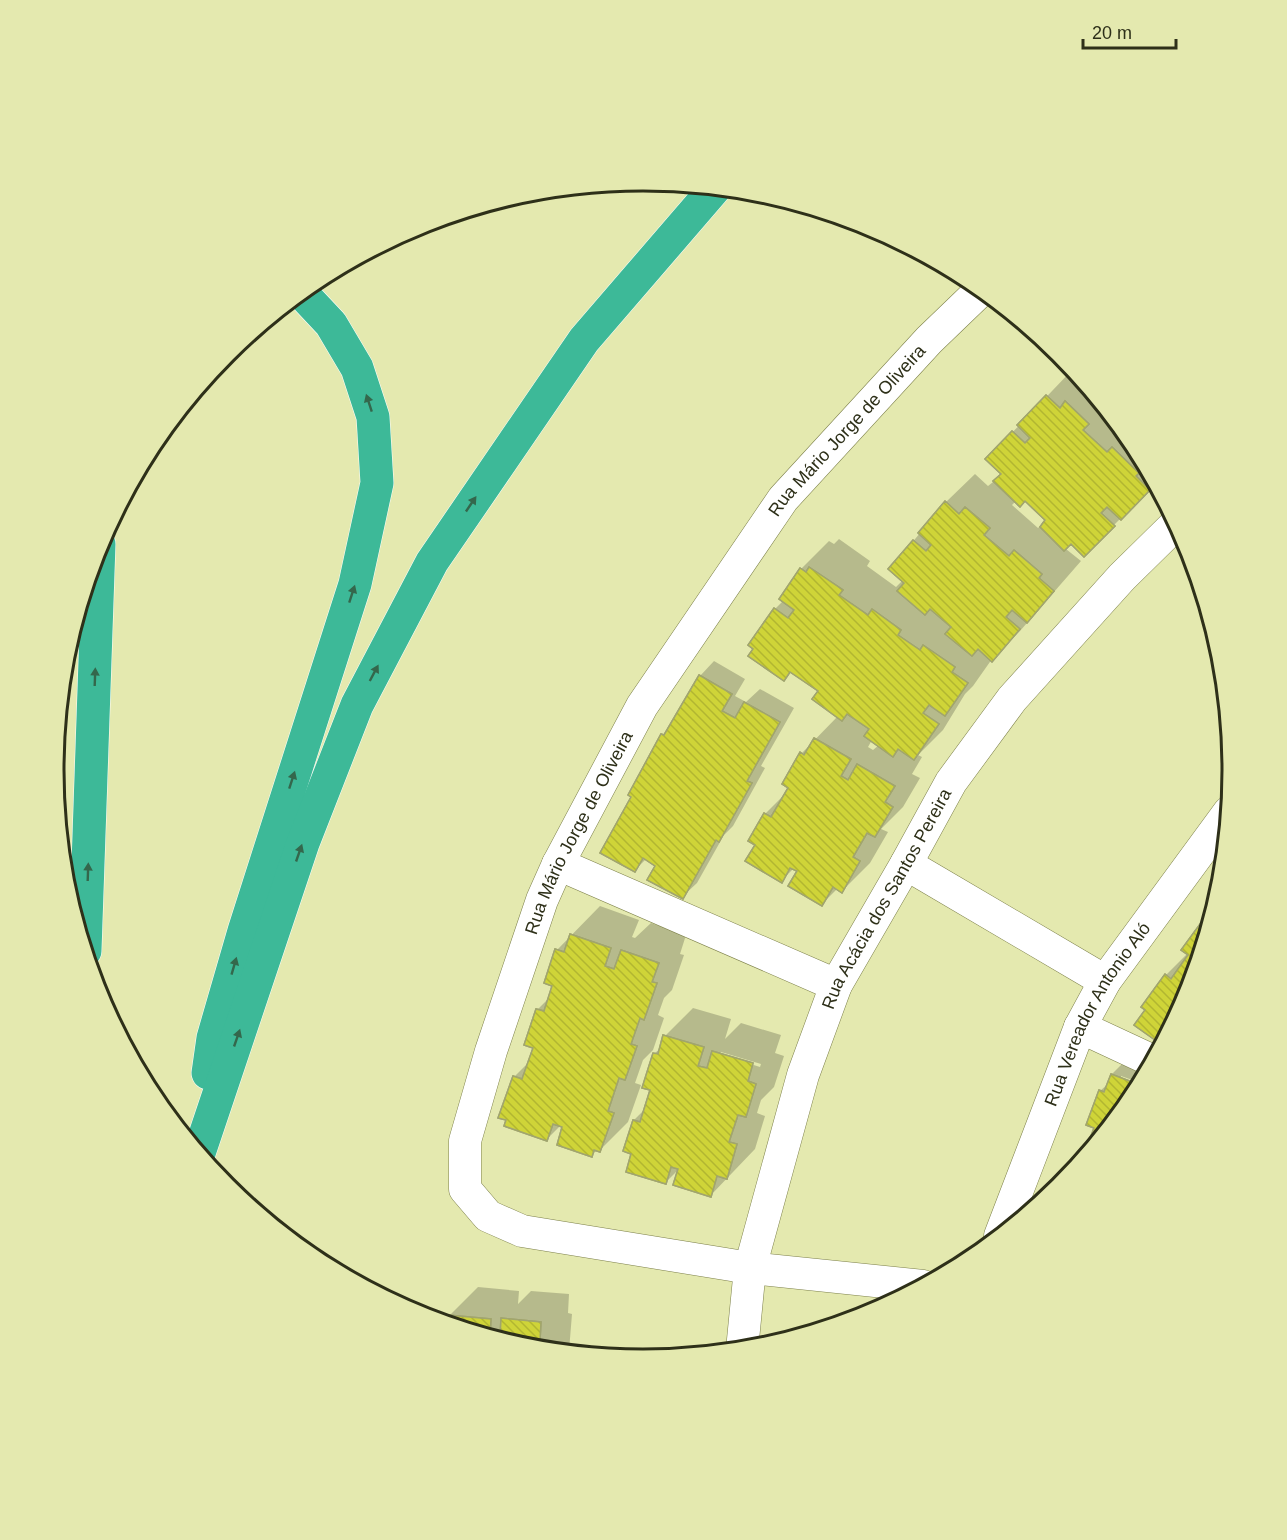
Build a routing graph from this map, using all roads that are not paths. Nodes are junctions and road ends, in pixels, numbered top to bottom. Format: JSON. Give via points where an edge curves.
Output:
{"nodes":[{"id":1,"x":709,"y":195,"type":"edge"},
{"id":2,"x":975,"y":296,"type":"edge"},
{"id":3,"x":308,"y":299,"type":"edge"},
{"id":4,"x":1170,"y":530,"type":"edge"},
{"id":5,"x":98,"y":577,"type":"edge"},
{"id":6,"x":1220,"y":825,"type":"edge"},
{"id":7,"x":558,"y":864,"type":"junction"},
{"id":8,"x":906,"y":864,"type":"junction"},
{"id":9,"x":86,"y":926,"type":"edge"},
{"id":10,"x":1105,"y":981,"type":"junction"},
{"id":11,"x":836,"y":985,"type":"junction"},
{"id":12,"x":1080,"y":1027,"type":"junction"},
{"id":13,"x":1146,"y":1058,"type":"edge"},
{"id":14,"x":200,"y":1142,"type":"edge"},
{"id":15,"x":201,"y":1144,"type":"edge"},
{"id":16,"x":1006,"y":1221,"type":"edge"},
{"id":17,"x":750,"y":1268,"type":"junction"},
{"id":18,"x":908,"y":1284,"type":"edge"},
{"id":19,"x":743,"y":1340,"type":"edge"}],
"edges":[{"from":15,"to":1,"type":"highway","one_way":true,"via":[[303,843],[353,716],[432,562],[584,340]]},
{"from":2,"to":7,"type":"street","name":"Rua Mário Jorge de Oliveira","via":[[929,340],[783,499],[642,706]]},
{"from":14,"to":3,"type":"highway","one_way":true,"via":[[213,1038],[272,839],[355,584],[377,483],[373,417],[357,369],[331,324]]},
{"from":4,"to":8,"type":"street","name":"Rua Acácia dos Santos Pereira","via":[[1134,564],[1022,687],[951,782]]},
{"from":9,"to":5,"type":"highway","one_way":true},
{"from":6,"to":10,"type":"street","name":"Rua Vereador Antonio Aló"},
{"from":7,"to":11,"type":"street"},
{"from":7,"to":17,"type":"street","name":"Rua Mário Jorge de Oliveira","via":[[542,900],[465,1141],[465,1189],[488,1216],[522,1231]]},
{"from":8,"to":10,"type":"street"},
{"from":8,"to":11,"type":"street","name":"Rua Acácia dos Santos Pereira"},
{"from":10,"to":12,"type":"street","name":"Rua Vereador Antonio Aló"},
{"from":11,"to":17,"type":"street","name":"Rua Acácia dos Santos Pereira","via":[[803,1075]]},
{"from":12,"to":13,"type":"street"},
{"from":12,"to":16,"type":"street","name":"Rua Vereador Antonio Aló"},
{"from":17,"to":18,"type":"street","name":"Rua Mário Jorge de Oliveira"},
{"from":17,"to":19,"type":"street","name":"Rua Acácia dos Santos Pereira"}]}
